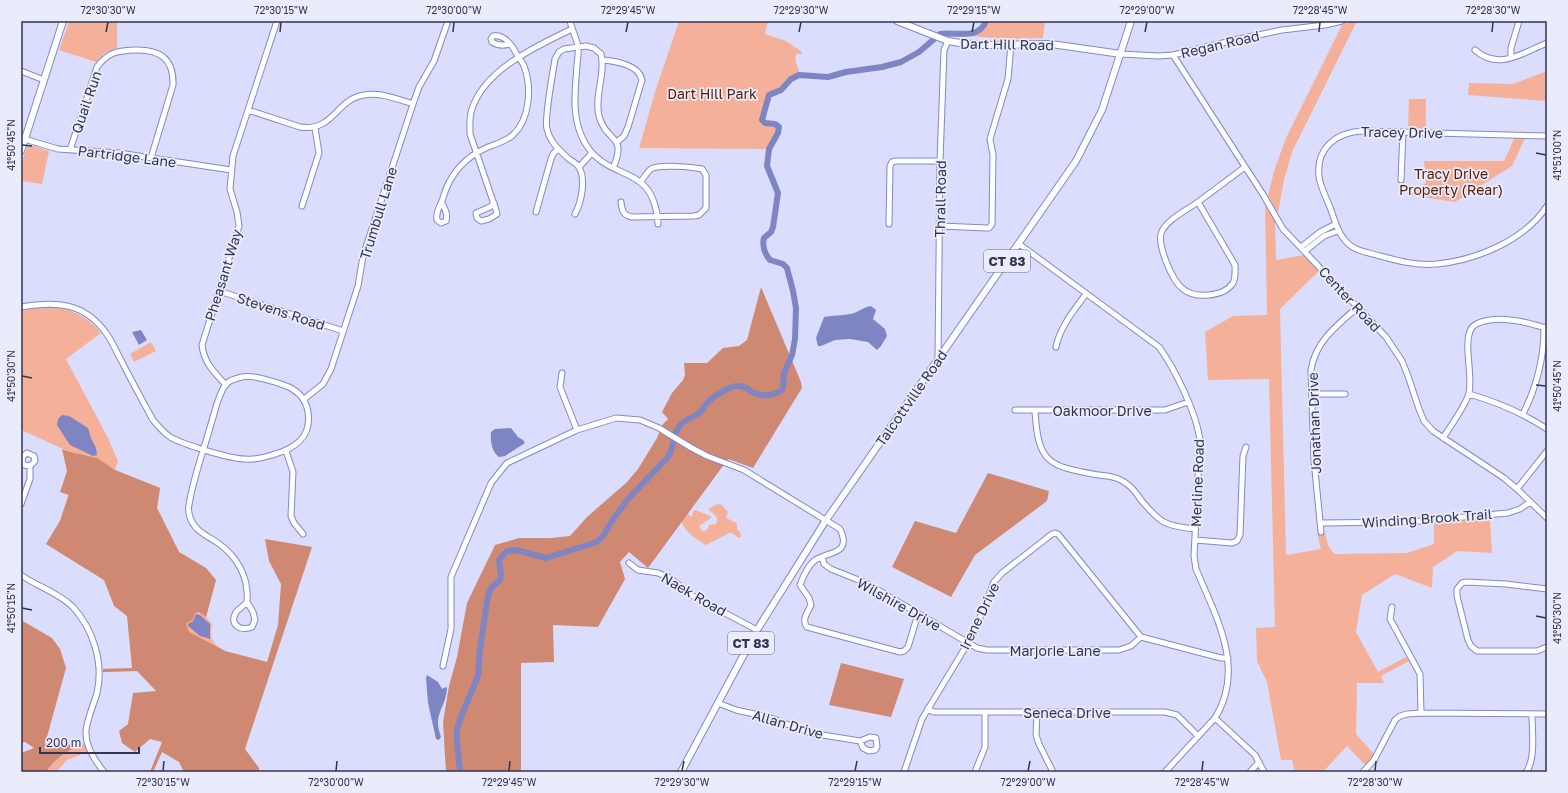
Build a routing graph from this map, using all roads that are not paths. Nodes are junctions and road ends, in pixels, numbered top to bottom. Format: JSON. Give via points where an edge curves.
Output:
{"nodes":[{"id":1,"x":63,"y":21,"type":"edge"},
{"id":2,"x":277,"y":21,"type":"edge"},
{"id":3,"x":448,"y":21,"type":"edge"},
{"id":4,"x":570,"y":21,"type":"edge"},
{"id":5,"x":897,"y":21,"type":"edge"},
{"id":6,"x":1131,"y":21,"type":"edge"},
{"id":7,"x":1342,"y":21,"type":"edge"},
{"id":8,"x":1519,"y":21,"type":"edge"},
{"id":9,"x":572,"y":29,"type":"junction"},
{"id":10,"x":948,"y":41,"type":"junction"},
{"id":11,"x":1547,"y":43,"type":"edge"},
{"id":12,"x":510,"y":44,"type":"dead end"},
{"id":13,"x":1010,"y":44,"type":"junction"},
{"id":14,"x":578,"y":47,"type":"junction"},
{"id":15,"x":1475,"y":50,"type":"dead end"},
{"id":16,"x":1121,"y":54,"type":"junction"},
{"id":17,"x":1173,"y":55,"type":"junction"},
{"id":18,"x":519,"y":58,"type":"junction"},
{"id":19,"x":1511,"y":58,"type":"junction"},
{"id":20,"x":603,"y":60,"type":"junction"},
{"id":21,"x":21,"y":71,"type":"edge"},
{"id":22,"x":44,"y":80,"type":"junction"},
{"id":23,"x":413,"y":104,"type":"junction"},
{"id":24,"x":248,"y":110,"type":"junction"},
{"id":25,"x":315,"y":128,"type":"junction"},
{"id":26,"x":1403,"y":132,"type":"junction"},
{"id":27,"x":1547,"y":136,"type":"edge"},
{"id":28,"x":23,"y":138,"type":"edge"},
{"id":29,"x":617,"y":142,"type":"junction"},
{"id":30,"x":558,"y":149,"type":"junction"},
{"id":31,"x":70,"y":150,"type":"junction"},
{"id":32,"x":21,"y":152,"type":"edge"},
{"id":33,"x":476,"y":153,"type":"junction"},
{"id":34,"x":592,"y":154,"type":"junction"},
{"id":35,"x":151,"y":158,"type":"junction"},
{"id":36,"x":940,"y":161,"type":"junction"},
{"id":37,"x":579,"y":167,"type":"junction"},
{"id":38,"x":1245,"y":167,"type":"junction"},
{"id":39,"x":613,"y":168,"type":"junction"},
{"id":40,"x":231,"y":170,"type":"junction"},
{"id":41,"x":1401,"y":180,"type":"dead end"},
{"id":42,"x":641,"y":181,"type":"junction"},
{"id":43,"x":621,"y":202,"type":"dead end"},
{"id":44,"x":1198,"y":202,"type":"junction"},
{"id":45,"x":442,"y":203,"type":"dead end"},
{"id":46,"x":494,"y":203,"type":"dead end"},
{"id":47,"x":302,"y":206,"type":"dead end"},
{"id":48,"x":1547,"y":206,"type":"edge"},
{"id":49,"x":536,"y":212,"type":"dead end"},
{"id":50,"x":575,"y":214,"type":"dead end"},
{"id":51,"x":658,"y":217,"type":"junction"},
{"id":52,"x":658,"y":224,"type":"dead end"},
{"id":53,"x":889,"y":224,"type":"dead end"},
{"id":54,"x":1336,"y":224,"type":"junction"},
{"id":55,"x":940,"y":226,"type":"junction"},
{"id":56,"x":1338,"y":231,"type":"junction"},
{"id":57,"x":1019,"y":244,"type":"junction"},
{"id":58,"x":1301,"y":247,"type":"junction"},
{"id":59,"x":1306,"y":251,"type":"junction"},
{"id":60,"x":219,"y":291,"type":"junction"},
{"id":61,"x":1086,"y":294,"type":"junction"},
{"id":62,"x":21,"y":306,"type":"edge"},
{"id":63,"x":1358,"y":307,"type":"junction"},
{"id":64,"x":1545,"y":327,"type":"edge"},
{"id":65,"x":343,"y":331,"type":"junction"},
{"id":66,"x":1056,"y":347,"type":"dead end"},
{"id":67,"x":938,"y":358,"type":"junction"},
{"id":68,"x":562,"y":373,"type":"dead end"},
{"id":69,"x":226,"y":384,"type":"junction"},
{"id":70,"x":1312,"y":394,"type":"junction"},
{"id":71,"x":1345,"y":394,"type":"dead end"},
{"id":72,"x":1469,"y":394,"type":"junction"},
{"id":73,"x":304,"y":399,"type":"junction"},
{"id":74,"x":1188,"y":402,"type":"junction"},
{"id":75,"x":1015,"y":410,"type":"dead end"},
{"id":76,"x":1035,"y":411,"type":"junction"},
{"id":77,"x":1523,"y":414,"type":"junction"},
{"id":78,"x":1547,"y":429,"type":"edge"},
{"id":79,"x":577,"y":430,"type":"junction"},
{"id":80,"x":1443,"y":438,"type":"junction"},
{"id":81,"x":1246,"y":447,"type":"dead end"},
{"id":82,"x":204,"y":449,"type":"junction"},
{"id":83,"x":286,"y":451,"type":"junction"},
{"id":84,"x":1547,"y":452,"type":"edge"},
{"id":85,"x":30,"y":466,"type":"dead end"},
{"id":86,"x":1517,"y":489,"type":"junction"},
{"id":87,"x":1530,"y":502,"type":"junction"},
{"id":88,"x":21,"y":504,"type":"edge"},
{"id":89,"x":1547,"y":518,"type":"edge"},
{"id":90,"x":826,"y":520,"type":"junction"},
{"id":91,"x":1320,"y":523,"type":"junction"},
{"id":92,"x":1195,"y":529,"type":"junction"},
{"id":93,"x":1321,"y":532,"type":"dead end"},
{"id":94,"x":303,"y":534,"type":"dead end"},
{"id":95,"x":1195,"y":540,"type":"junction"},
{"id":96,"x":822,"y":557,"type":"junction"},
{"id":97,"x":629,"y":564,"type":"dead end"},
{"id":98,"x":21,"y":575,"type":"edge"},
{"id":99,"x":1547,"y":589,"type":"edge"},
{"id":100,"x":247,"y":602,"type":"junction"},
{"id":101,"x":1392,"y":607,"type":"dead end"},
{"id":102,"x":918,"y":614,"type":"junction"},
{"id":103,"x":757,"y":630,"type":"junction"},
{"id":104,"x":1141,"y":637,"type":"junction"},
{"id":105,"x":967,"y":643,"type":"junction"},
{"id":106,"x":1547,"y":647,"type":"edge"},
{"id":107,"x":1228,"y":658,"type":"junction"},
{"id":108,"x":442,"y":666,"type":"dead end"},
{"id":109,"x":718,"y":703,"type":"junction"},
{"id":110,"x":928,"y":708,"type":"junction"},
{"id":111,"x":985,"y":712,"type":"junction"},
{"id":112,"x":1037,"y":712,"type":"junction"},
{"id":113,"x":1421,"y":713,"type":"junction"},
{"id":114,"x":1547,"y":714,"type":"edge"},
{"id":115,"x":1532,"y":715,"type":"junction"},
{"id":116,"x":1215,"y":718,"type":"junction"},
{"id":117,"x":1198,"y":736,"type":"junction"},
{"id":118,"x":860,"y":742,"type":"dead end"},
{"id":119,"x":1260,"y":762,"type":"junction"},
{"id":120,"x":104,"y":772,"type":"edge"},
{"id":121,"x":681,"y":772,"type":"edge"},
{"id":122,"x":904,"y":772,"type":"edge"},
{"id":123,"x":975,"y":772,"type":"edge"},
{"id":124,"x":1053,"y":772,"type":"edge"},
{"id":125,"x":1165,"y":772,"type":"edge"},
{"id":126,"x":1250,"y":772,"type":"edge"},
{"id":127,"x":1264,"y":772,"type":"edge"},
{"id":128,"x":1363,"y":772,"type":"edge"},
{"id":129,"x":1526,"y":772,"type":"edge"}],
"edges":[{"from":1,"to":22,"type":"main road"},
{"from":2,"to":24,"type":"street","name":"Pheasant Way"},
{"from":3,"to":23,"type":"street","name":"Trumbull Lane","via":[[434,61],[419,86]]},
{"from":4,"to":9,"type":"street"},
{"from":5,"to":10,"type":"main road","name":"Dart Hill Road"},
{"from":6,"to":16,"type":"main road","name":"Talcottville Road","number":"CT 83"},
{"from":7,"to":17,"type":"street","name":"Regan Road","via":[[1239,38]]},
{"from":8,"to":19,"type":"street"},
{"from":9,"to":14,"type":"street"},
{"from":9,"to":18,"type":"street"},
{"from":10,"to":13,"type":"main road","name":"Dart Hill Road","via":[[984,45]]},
{"from":10,"to":36,"type":"street","name":"Thrall Road","via":[[944,50]]},
{"from":11,"to":19,"type":"street"},
{"from":12,"to":18,"type":"street"},
{"from":13,"to":16,"type":"main road","name":"Dart Hill Road","via":[[1051,44]]},
{"from":13,"to":55,"type":"street","via":[[1008,78],[990,139],[993,155],[992,224],[989,228]]},
{"from":14,"to":20,"type":"street","via":[[594,48]]},
{"from":14,"to":30,"type":"street","via":[[558,52],[555,59],[546,127]]},
{"from":14,"to":34,"type":"street","via":[[575,114],[580,133]]},
{"from":15,"to":19,"type":"street","via":[[1494,60]]},
{"from":16,"to":17,"type":"street","name":"Regan Road"},
{"from":16,"to":57,"type":"main road","name":"Talcottville Road","number":"CT 83","via":[[1102,110],[1076,161]]},
{"from":17,"to":38,"type":"street","name":"Center Road"},
{"from":18,"to":33,"type":"street","via":[[500,70],[476,100],[470,120],[470,134]]},
{"from":18,"to":33,"type":"street","via":[[528,78],[529,94],[524,117],[512,136]]},
{"from":20,"to":29,"type":"street","via":[[598,96],[599,117]]},
{"from":20,"to":29,"type":"street","via":[[617,62],[637,70],[642,80],[628,127],[624,136]]},
{"from":21,"to":22,"type":"street"},
{"from":22,"to":28,"type":"main road"},
{"from":23,"to":25,"type":"street","via":[[381,95],[363,95],[349,100],[324,124]]},
{"from":23,"to":65,"type":"street","name":"Trumbull Lane","via":[[363,256],[358,286]]},
{"from":24,"to":25,"type":"street","via":[[300,127]]},
{"from":24,"to":40,"type":"street","name":"Pheasant Way"},
{"from":25,"to":47,"type":"street","via":[[318,153]]},
{"from":26,"to":27,"type":"street","name":"Tracey Drive"},
{"from":26,"to":41,"type":"street"},
{"from":26,"to":54,"type":"street","name":"Tracey Drive","via":[[1349,132],[1335,138],[1325,149],[1320,158],[1319,176]]},
{"from":28,"to":31,"type":"street","name":"Partridge Lane"},
{"from":28,"to":32,"type":"main road"},
{"from":29,"to":39,"type":"street","via":[[619,151]]},
{"from":30,"to":37,"type":"street"},
{"from":30,"to":49,"type":"street","via":[[551,159]]},
{"from":31,"to":35,"type":"street","name":"Partridge Lane","via":[[96,150]]},
{"from":31,"to":35,"type":"street","name":"Quail Run","via":[[96,67],[103,58],[112,53],[147,49],[165,59],[172,67],[174,76]]},
{"from":33,"to":45,"type":"street","via":[[459,166],[452,176]]},
{"from":33,"to":46,"type":"street"},
{"from":34,"to":37,"type":"street"},
{"from":34,"to":39,"type":"street"},
{"from":35,"to":40,"type":"street","name":"Partridge Lane"},
{"from":36,"to":53,"type":"street","via":[[892,162]]},
{"from":36,"to":55,"type":"street","name":"Thrall Road"},
{"from":37,"to":50,"type":"street","via":[[582,186],[580,204]]},
{"from":38,"to":44,"type":"street"},
{"from":38,"to":58,"type":"street","name":"Center Road","via":[[1283,229]]},
{"from":39,"to":42,"type":"street"},
{"from":40,"to":60,"type":"street","name":"Pheasant Way","via":[[230,189],[239,226]]},
{"from":42,"to":51,"type":"street","via":[[652,196]]},
{"from":42,"to":51,"type":"street","via":[[651,169],[658,167],[695,167],[702,169],[706,174],[706,208],[703,213],[694,216]]},
{"from":43,"to":51,"type":"street","via":[[626,215]]},
{"from":44,"to":44,"type":"street","via":[[1167,224],[1160,236],[1160,243],[1174,278],[1183,290],[1196,295],[1219,293],[1233,283],[1235,265]]},
{"from":48,"to":56,"type":"street","via":[[1531,225],[1512,239],[1492,249],[1437,264],[1408,263],[1352,247]]},
{"from":51,"to":52,"type":"street"},
{"from":54,"to":56,"type":"street","name":"Tracey Drive"},
{"from":54,"to":58,"type":"street","via":[[1320,232]]},
{"from":55,"to":67,"type":"street","name":"Thrall Road"},
{"from":56,"to":59,"type":"street","via":[[1324,236]]},
{"from":57,"to":61,"type":"street","name":"Merline Road"},
{"from":57,"to":67,"type":"main road","name":"Talcottville Road","number":"CT 83"},
{"from":58,"to":59,"type":"street","name":"Center Road"},
{"from":59,"to":63,"type":"street","name":"Center Road"},
{"from":60,"to":65,"type":"street","name":"Stevens Road"},
{"from":60,"to":69,"type":"street","name":"Pheasant Way","via":[[202,346],[209,366]]},
{"from":61,"to":66,"type":"street","via":[[1062,328]]},
{"from":61,"to":74,"type":"street","name":"Merline Road","via":[[1158,347],[1167,359]]},
{"from":62,"to":82,"type":"street","via":[[54,303],[67,305],[90,316],[107,334],[153,420],[170,437]]},
{"from":63,"to":70,"type":"street","name":"Jonathan Drive","via":[[1323,340],[1313,358]]},
{"from":63,"to":80,"type":"street","name":"Center Road","via":[[1395,348],[1424,420]]},
{"from":64,"to":72,"type":"street","via":[[1491,320],[1477,323],[1471,328],[1468,338]]},
{"from":64,"to":77,"type":"street","via":[[1541,366]]},
{"from":65,"to":73,"type":"street","name":"Trumbull Lane","via":[[327,378]]},
{"from":67,"to":90,"type":"main road","name":"Talcottville Road","number":"CT 83"},
{"from":68,"to":79,"type":"street","via":[[560,387]]},
{"from":69,"to":73,"type":"street","via":[[234,378],[251,377],[285,386],[296,391]]},
{"from":69,"to":82,"type":"street","via":[[217,403]]},
{"from":70,"to":71,"type":"street"},
{"from":70,"to":91,"type":"street","name":"Jonathan Drive","via":[[1314,460]]},
{"from":72,"to":77,"type":"street"},
{"from":72,"to":80,"type":"street"},
{"from":73,"to":83,"type":"street","via":[[309,421],[305,434],[298,444]]},
{"from":74,"to":76,"type":"street","name":"Oakmoor Drive","via":[[1165,410]]},
{"from":74,"to":92,"type":"street","name":"Merline Road","via":[[1197,424],[1200,441]]},
{"from":75,"to":76,"type":"street","name":"Oakmoor Drive"},
{"from":76,"to":92,"type":"street","via":[[1036,428],[1042,450],[1055,464],[1066,469],[1119,479],[1128,484],[1161,521],[1177,527]]},
{"from":77,"to":78,"type":"street"},
{"from":79,"to":90,"type":"street","via":[[616,418],[629,418],[652,424],[707,456],[744,470]]},
{"from":79,"to":108,"type":"street","via":[[508,463],[491,483],[451,577],[451,629]]},
{"from":80,"to":86,"type":"street","name":"Center Road"},
{"from":81,"to":95,"type":"street","via":[[1243,456],[1240,535],[1237,541],[1232,543]]},
{"from":82,"to":83,"type":"street","via":[[244,459],[259,459]]},
{"from":82,"to":100,"type":"street","via":[[190,497],[190,518],[195,527],[230,553],[240,565],[246,580]]},
{"from":83,"to":94,"type":"street","via":[[294,476],[291,516]]},
{"from":84,"to":86,"type":"street"},
{"from":85,"to":88,"type":"street","via":[[30,479]]},
{"from":86,"to":87,"type":"street","name":"Center Road"},
{"from":87,"to":89,"type":"street","name":"Center Road"},
{"from":87,"to":91,"type":"street","name":"Winding Brook Trail","via":[[1508,513],[1409,522]]},
{"from":90,"to":96,"type":"street","via":[[840,529],[843,544],[833,554]]},
{"from":90,"to":103,"type":"main road","name":"Talcottville Road","number":"CT 83"},
{"from":91,"to":93,"type":"street","name":"Jonathan Drive"},
{"from":92,"to":95,"type":"street","name":"Merline Road"},
{"from":95,"to":107,"type":"street","name":"Merline Road","via":[[1196,569],[1227,645]]},
{"from":96,"to":102,"type":"street","name":"Wilshire Drive","via":[[824,564],[831,569],[866,583]]},
{"from":96,"to":102,"type":"street","via":[[807,569],[800,585],[811,605],[804,620],[807,627],[904,652],[908,647]]},
{"from":97,"to":103,"type":"street","name":"Naek Road","via":[[638,570],[668,576],[691,595]]},
{"from":98,"to":120,"type":"street","via":[[56,594],[72,607],[92,640],[97,655],[99,677],[85,733],[89,749]]},
{"from":99,"to":106,"type":"street","via":[[1466,582],[1457,589],[1468,640],[1477,651],[1537,651]]},
{"from":100,"to":100,"type":"street","via":[[255,620],[252,627],[240,629],[234,618]]},
{"from":101,"to":113,"type":"street","via":[[1390,618],[1420,674]]},
{"from":102,"to":105,"type":"street","name":"Wilshire Drive"},
{"from":103,"to":109,"type":"main road","name":"Talcottville Road","number":"CT 83"},
{"from":104,"to":105,"type":"street","name":"Marjorie Lane","via":[[1131,646],[1119,650],[987,650]]},
{"from":104,"to":105,"type":"street","name":"Irene Drive","via":[[1055,533],[1002,573],[994,582],[974,633]]},
{"from":104,"to":107,"type":"street"},
{"from":105,"to":110,"type":"street","name":"Irene Drive"},
{"from":107,"to":116,"type":"street","name":"Merline Road","via":[[1226,696]]},
{"from":109,"to":118,"type":"street","name":"Allan Drive","via":[[736,710],[768,716],[810,733]]},
{"from":109,"to":121,"type":"main road","name":"Talcottville Road","number":"CT 83"},
{"from":110,"to":111,"type":"street","name":"Seneca Drive","via":[[933,712]]},
{"from":110,"to":122,"type":"street","name":"Irene Drive"},
{"from":111,"to":112,"type":"street","name":"Seneca Drive"},
{"from":111,"to":123,"type":"street","via":[[985,747]]},
{"from":112,"to":117,"type":"street","name":"Seneca Drive","via":[[1170,713],[1176,715]]},
{"from":112,"to":124,"type":"street","via":[[1036,735]]},
{"from":113,"to":115,"type":"street"},
{"from":113,"to":128,"type":"street","via":[[1407,714],[1395,720],[1374,760]]},
{"from":114,"to":115,"type":"street"},
{"from":115,"to":129,"type":"street","via":[[1532,755]]},
{"from":116,"to":117,"type":"street","name":"Merline Road"},
{"from":116,"to":119,"type":"street"},
{"from":117,"to":125,"type":"street","name":"Merline Road"},
{"from":119,"to":126,"type":"street"},
{"from":119,"to":127,"type":"street"}]}
